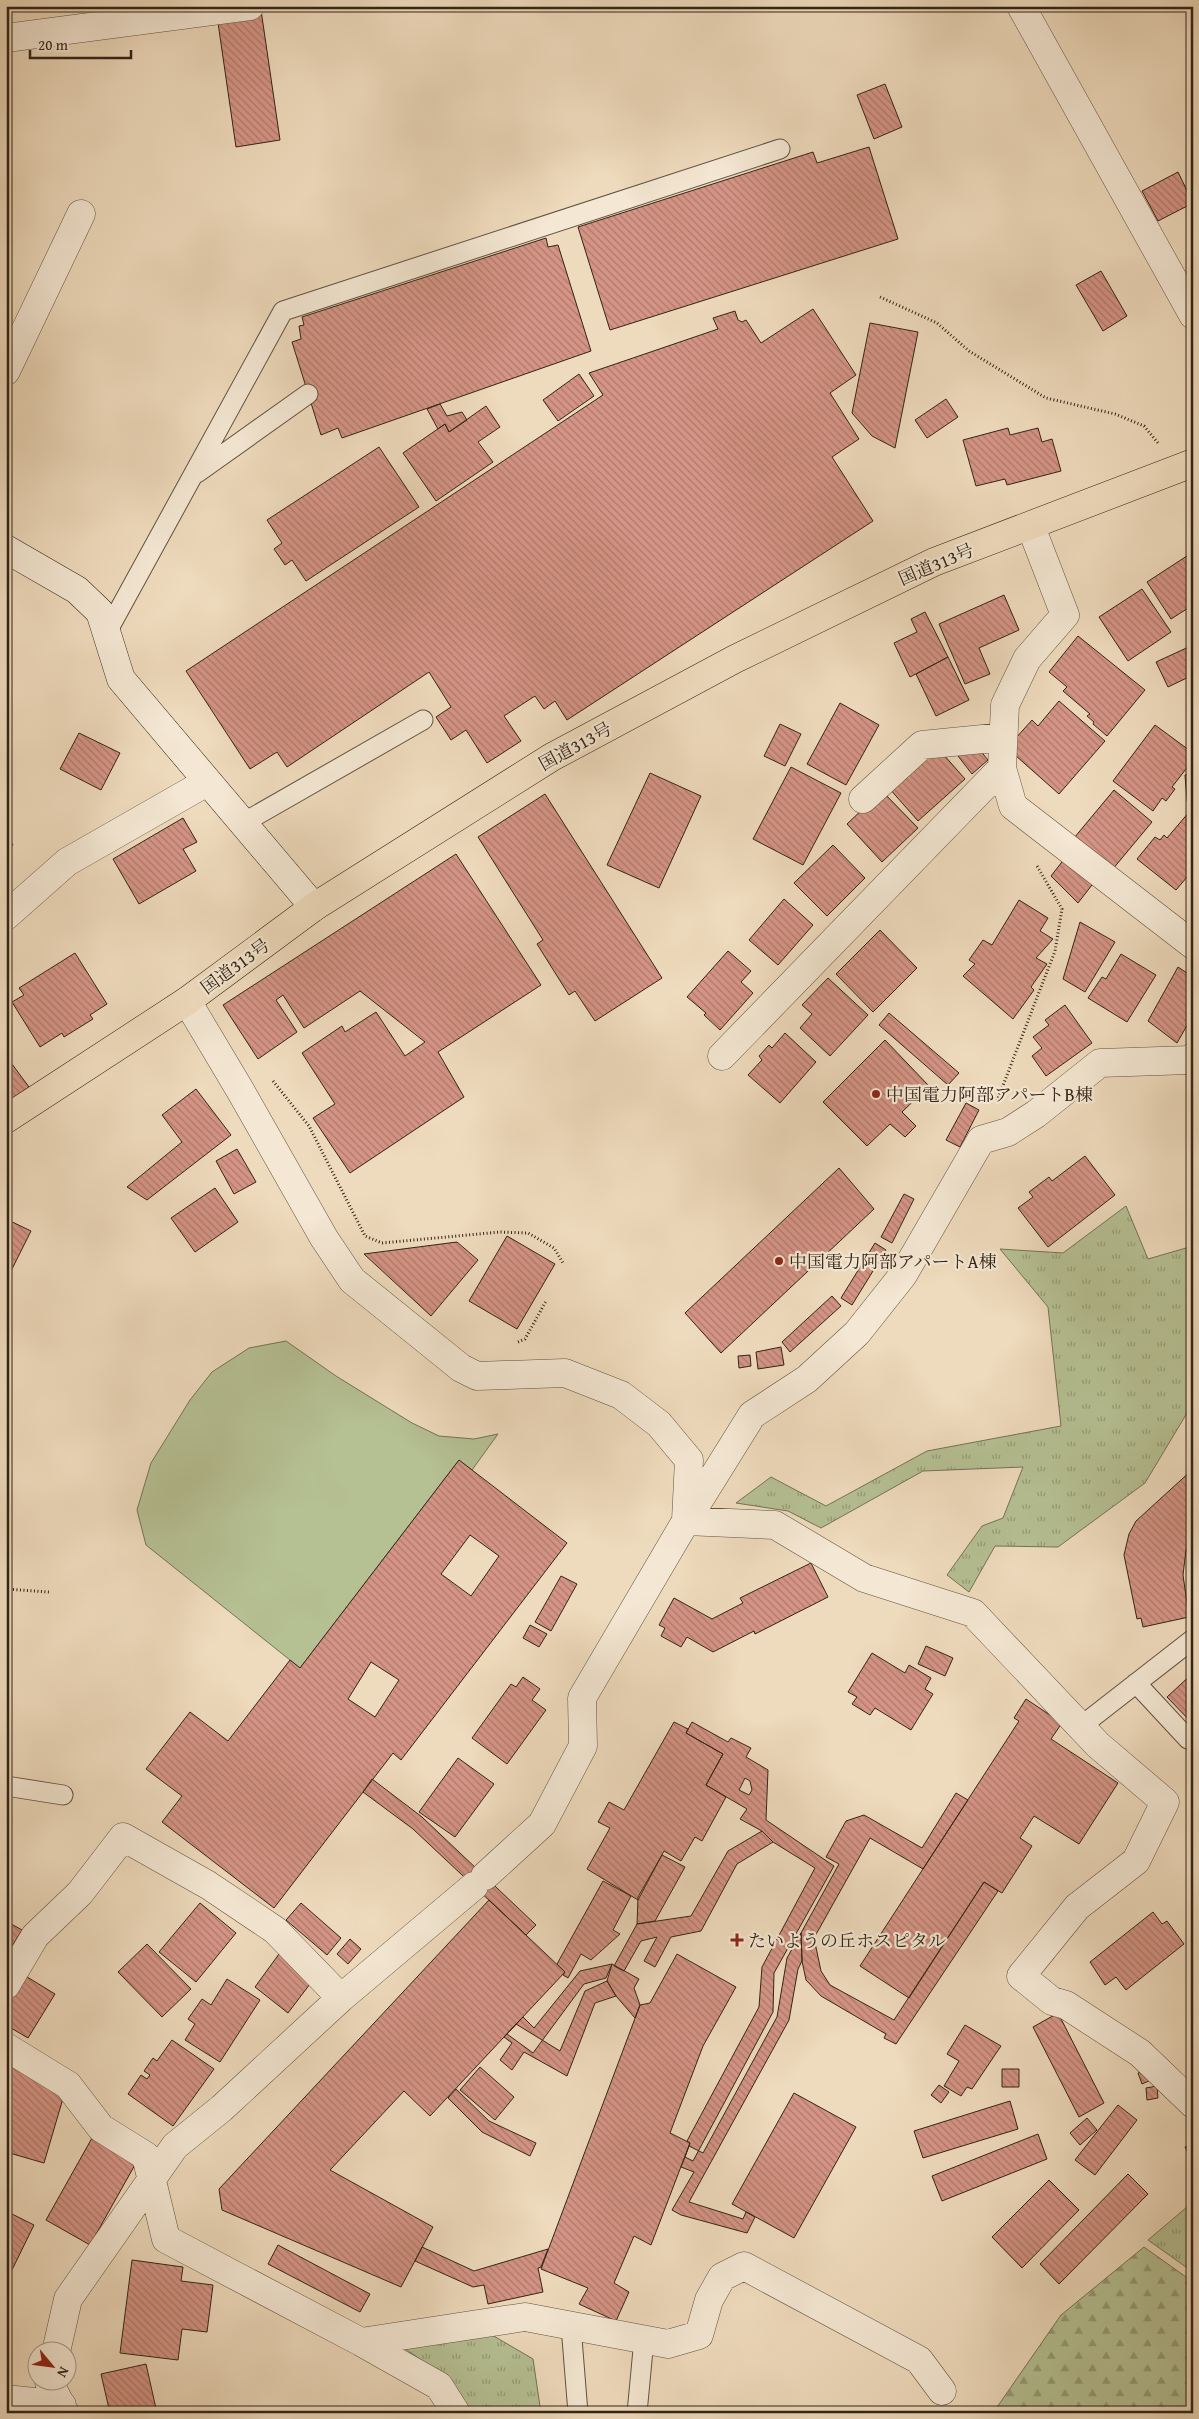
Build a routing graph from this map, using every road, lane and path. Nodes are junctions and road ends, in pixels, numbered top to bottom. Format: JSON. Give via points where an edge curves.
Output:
{"nodes":[{"id":1,"x":250,"y":6,"type":"edge"},
{"id":2,"x":1021,"y":6,"type":"edge"},
{"id":3,"x":6,"y":38,"type":"edge"},
{"id":4,"x":780,"y":149,"type":"dead end"},
{"id":5,"x":81,"y":214,"type":"dead end"},
{"id":6,"x":880,"y":297,"type":"dead end"},
{"id":7,"x":1193,"y":314,"type":"edge"},
{"id":8,"x":6,"y":371,"type":"edge"},
{"id":9,"x":308,"y":394,"type":"dead end"},
{"id":10,"x":1187,"y":465,"type":"edge"},
{"id":11,"x":192,"y":478,"type":"junction"},
{"id":12,"x":1031,"y":526,"type":"junction"},
{"id":13,"x":6,"y":549,"type":"edge"},
{"id":14,"x":107,"y":632,"type":"junction"},
{"id":15,"x":423,"y":720,"type":"dead end"},
{"id":16,"x":1003,"y":737,"type":"junction"},
{"id":17,"x":1002,"y":768,"type":"junction"},
{"id":18,"x":207,"y":782,"type":"junction"},
{"id":19,"x":863,"y":799,"type":"dead end"},
{"id":20,"x":243,"y":823,"type":"junction"},
{"id":21,"x":1036,"y":863,"type":"dead end"},
{"id":22,"x":314,"y":908,"type":"junction"},
{"id":23,"x":6,"y":916,"type":"edge"},
{"id":24,"x":1193,"y":945,"type":"edge"},
{"id":25,"x":187,"y":1001,"type":"junction"},
{"id":26,"x":722,"y":1056,"type":"dead end"},
{"id":27,"x":1193,"y":1057,"type":"edge"},
{"id":28,"x":240,"y":1090,"type":"junction"},
{"id":29,"x":6,"y":1119,"type":"edge"},
{"id":30,"x":981,"y":1140,"type":"junction"},
{"id":31,"x":563,"y":1263,"type":"dead end"},
{"id":32,"x":546,"y":1301,"type":"dead end"},
{"id":33,"x":516,"y":1342,"type":"dead end"},
{"id":34,"x":686,"y":1521,"type":"junction"},
{"id":35,"x":6,"y":1589,"type":"edge"},
{"id":36,"x":49,"y":1592,"type":"dead end"},
{"id":37,"x":1193,"y":1639,"type":"edge"},
{"id":38,"x":1136,"y":1683,"type":"junction"},
{"id":39,"x":1080,"y":1727,"type":"junction"},
{"id":40,"x":1193,"y":1741,"type":"edge"},
{"id":41,"x":6,"y":1786,"type":"edge"},
{"id":42,"x":62,"y":1795,"type":"dead end"},
{"id":43,"x":6,"y":1985,"type":"edge"},
{"id":44,"x":341,"y":1998,"type":"junction"},
{"id":45,"x":6,"y":2047,"type":"edge"},
{"id":46,"x":1193,"y":2104,"type":"edge"},
{"id":47,"x":152,"y":2178,"type":"junction"},
{"id":48,"x":571,"y":2326,"type":"junction"},
{"id":49,"x":644,"y":2339,"type":"junction"},
{"id":50,"x":58,"y":2342,"type":"edge"},
{"id":51,"x":361,"y":2342,"type":"junction"},
{"id":52,"x":942,"y":2391,"type":"dead end"},
{"id":53,"x":55,"y":2392,"type":"edge"},
{"id":54,"x":6,"y":2399,"type":"edge"},
{"id":55,"x":64,"y":2409,"type":"edge"},
{"id":56,"x":456,"y":2413,"type":"edge"},
{"id":57,"x":578,"y":2413,"type":"edge"},
{"id":58,"x":637,"y":2413,"type":"edge"}],
"edges":[{"from":1,"to":3,"type":"street"},
{"from":2,"to":7,"type":"street"},
{"from":4,"to":11,"type":"lane","via":[[283,311]]},
{"from":5,"to":8,"type":"street"},
{"from":6,"to":10,"type":"path","via":[[937,324],[969,352],[1046,398],[1116,414],[1144,426]]},
{"from":9,"to":11,"type":"lane"},
{"from":10,"to":12,"type":"highway","name":"国道313号"},
{"from":11,"to":14,"type":"lane"},
{"from":12,"to":16,"type":"street","via":[[1065,615],[1027,659],[1004,705]]},
{"from":12,"to":22,"type":"highway","name":"国道313号","via":[[934,562],[726,664],[552,757]]},
{"from":13,"to":14,"type":"street","via":[[77,590],[100,612]]},
{"from":14,"to":18,"type":"street","via":[[121,679]]},
{"from":15,"to":20,"type":"lane"},
{"from":16,"to":17,"type":"street"},
{"from":16,"to":19,"type":"street","via":[[922,744]]},
{"from":17,"to":24,"type":"street","via":[[1012,806]]},
{"from":17,"to":26,"type":"street"},
{"from":18,"to":20,"type":"street"},
{"from":18,"to":23,"type":"street","via":[[67,862]]},
{"from":20,"to":22,"type":"street"},
{"from":21,"to":30,"type":"path","via":[[1062,909],[1055,951]]},
{"from":22,"to":25,"type":"highway","name":"国道313号"},
{"from":25,"to":28,"type":"street"},
{"from":25,"to":29,"type":"highway","name":"国道313号"},
{"from":27,"to":30,"type":"street","via":[[1190,1060],[1100,1063],[1036,1114],[1008,1132]]},
{"from":28,"to":31,"type":"path","via":[[267,1075],[278,1086],[309,1126],[365,1236],[382,1243],[500,1232],[528,1233],[554,1248]]},
{"from":28,"to":34,"type":"street","via":[[324,1238],[352,1280],[462,1368],[477,1376],[565,1373],[621,1395],[660,1424],[689,1460]]},
{"from":30,"to":34,"type":"street","via":[[902,1275],[857,1333],[807,1379],[752,1415]]},
{"from":32,"to":33,"type":"path","via":[[525,1339]]},
{"from":34,"to":39,"type":"street","via":[[775,1525],[864,1578],[974,1613]]},
{"from":34,"to":44,"type":"street","via":[[582,1698],[583,1746],[542,1824]]},
{"from":35,"to":36,"type":"path"},
{"from":37,"to":38,"type":"lane"},
{"from":38,"to":39,"type":"lane"},
{"from":38,"to":40,"type":"lane"},
{"from":39,"to":46,"type":"street","via":[[1165,1802],[1136,1861],[1077,1907],[1021,1976],[1052,2001],[1066,2005],[1140,2053]]},
{"from":41,"to":42,"type":"lane"},
{"from":43,"to":44,"type":"street","via":[[36,1936],[80,1893],[123,1837],[208,1885],[275,1930]]},
{"from":44,"to":47,"type":"street","via":[[222,2108],[175,2146]]},
{"from":45,"to":47,"type":"street","via":[[68,2084],[101,2128],[146,2156]]},
{"from":47,"to":50,"type":"street","via":[[68,2299]]},
{"from":47,"to":51,"type":"street","via":[[166,2239]]},
{"from":48,"to":49,"type":"street"},
{"from":48,"to":51,"type":"street","via":[[525,2317]]},
{"from":48,"to":57,"type":"lane"},
{"from":49,"to":52,"type":"street","via":[[668,2344],[698,2335],[709,2300],[722,2277],[744,2266],[919,2360]]},
{"from":49,"to":58,"type":"lane"},
{"from":51,"to":56,"type":"street","via":[[439,2386]]},
{"from":53,"to":55,"type":"street"},
{"from":54,"to":55,"type":"street"}]}
